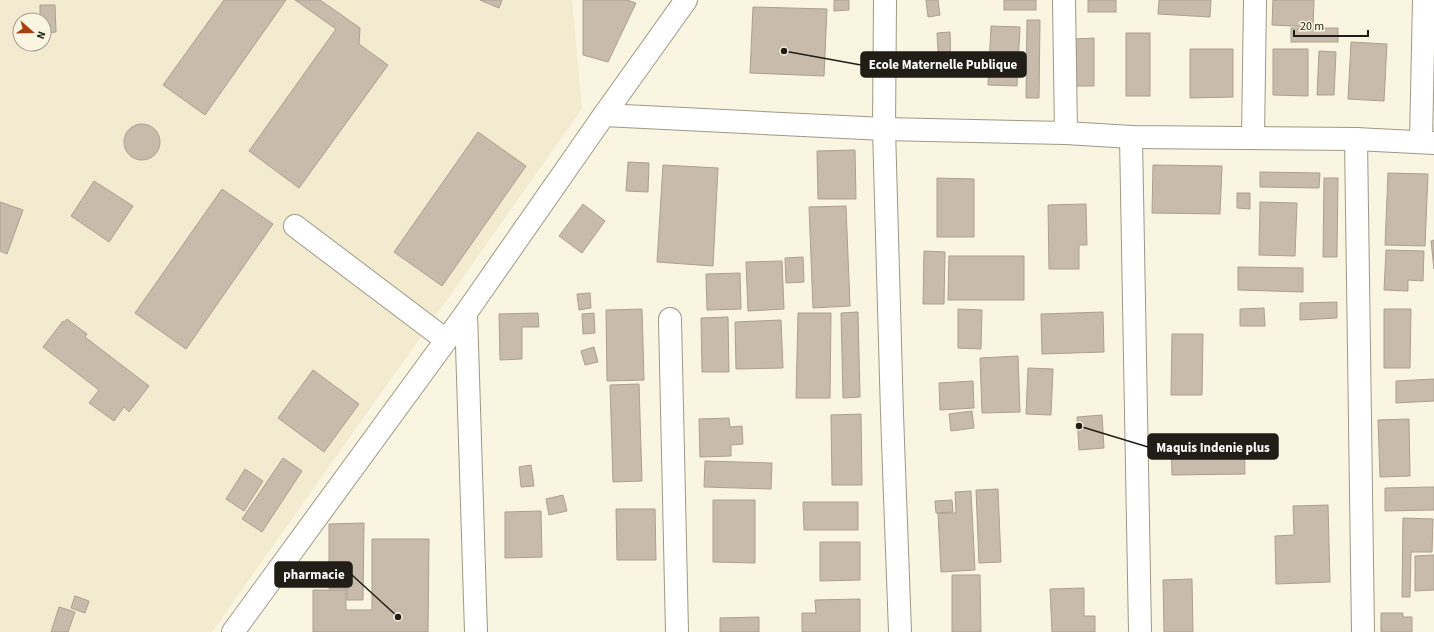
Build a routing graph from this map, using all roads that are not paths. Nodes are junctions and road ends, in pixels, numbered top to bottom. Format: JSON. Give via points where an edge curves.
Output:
{"nodes":[{"id":1,"x":686,"y":0,"type":"edge"},
{"id":2,"x":885,"y":0,"type":"edge"},
{"id":3,"x":1064,"y":0,"type":"edge"},
{"id":4,"x":1255,"y":0,"type":"edge"},
{"id":5,"x":1424,"y":0,"type":"edge"},
{"id":6,"x":604,"y":115,"type":"junction"},
{"id":7,"x":884,"y":129,"type":"junction"},
{"id":8,"x":1066,"y":133,"type":"junction"},
{"id":9,"x":1130,"y":137,"type":"junction"},
{"id":10,"x":1254,"y":138,"type":"junction"},
{"id":11,"x":1356,"y":139,"type":"junction"},
{"id":12,"x":1427,"y":142,"type":"edge"},
{"id":13,"x":295,"y":226,"type":"dead end"},
{"id":14,"x":466,"y":313,"type":"junction"},
{"id":15,"x":670,"y":319,"type":"dead end"},
{"id":16,"x":446,"y":340,"type":"junction"},
{"id":17,"x":233,"y":632,"type":"edge"},
{"id":18,"x":476,"y":632,"type":"edge"},
{"id":19,"x":677,"y":632,"type":"edge"},
{"id":20,"x":900,"y":632,"type":"edge"},
{"id":21,"x":1140,"y":632,"type":"edge"},
{"id":22,"x":1363,"y":632,"type":"edge"}],
"edges":[{"from":1,"to":6,"type":"street"},
{"from":2,"to":7,"type":"street"},
{"from":3,"to":8,"type":"street"},
{"from":4,"to":10,"type":"street"},
{"from":5,"to":12,"type":"street"},
{"from":6,"to":7,"type":"street"},
{"from":6,"to":14,"type":"street"},
{"from":7,"to":8,"type":"street"},
{"from":7,"to":20,"type":"street"},
{"from":8,"to":9,"type":"street"},
{"from":9,"to":10,"type":"street"},
{"from":9,"to":21,"type":"street"},
{"from":10,"to":11,"type":"street"},
{"from":11,"to":12,"type":"street"},
{"from":11,"to":22,"type":"street"},
{"from":13,"to":16,"type":"street"},
{"from":14,"to":16,"type":"street"},
{"from":14,"to":18,"type":"street"},
{"from":15,"to":19,"type":"street"},
{"from":16,"to":17,"type":"street"}]}
